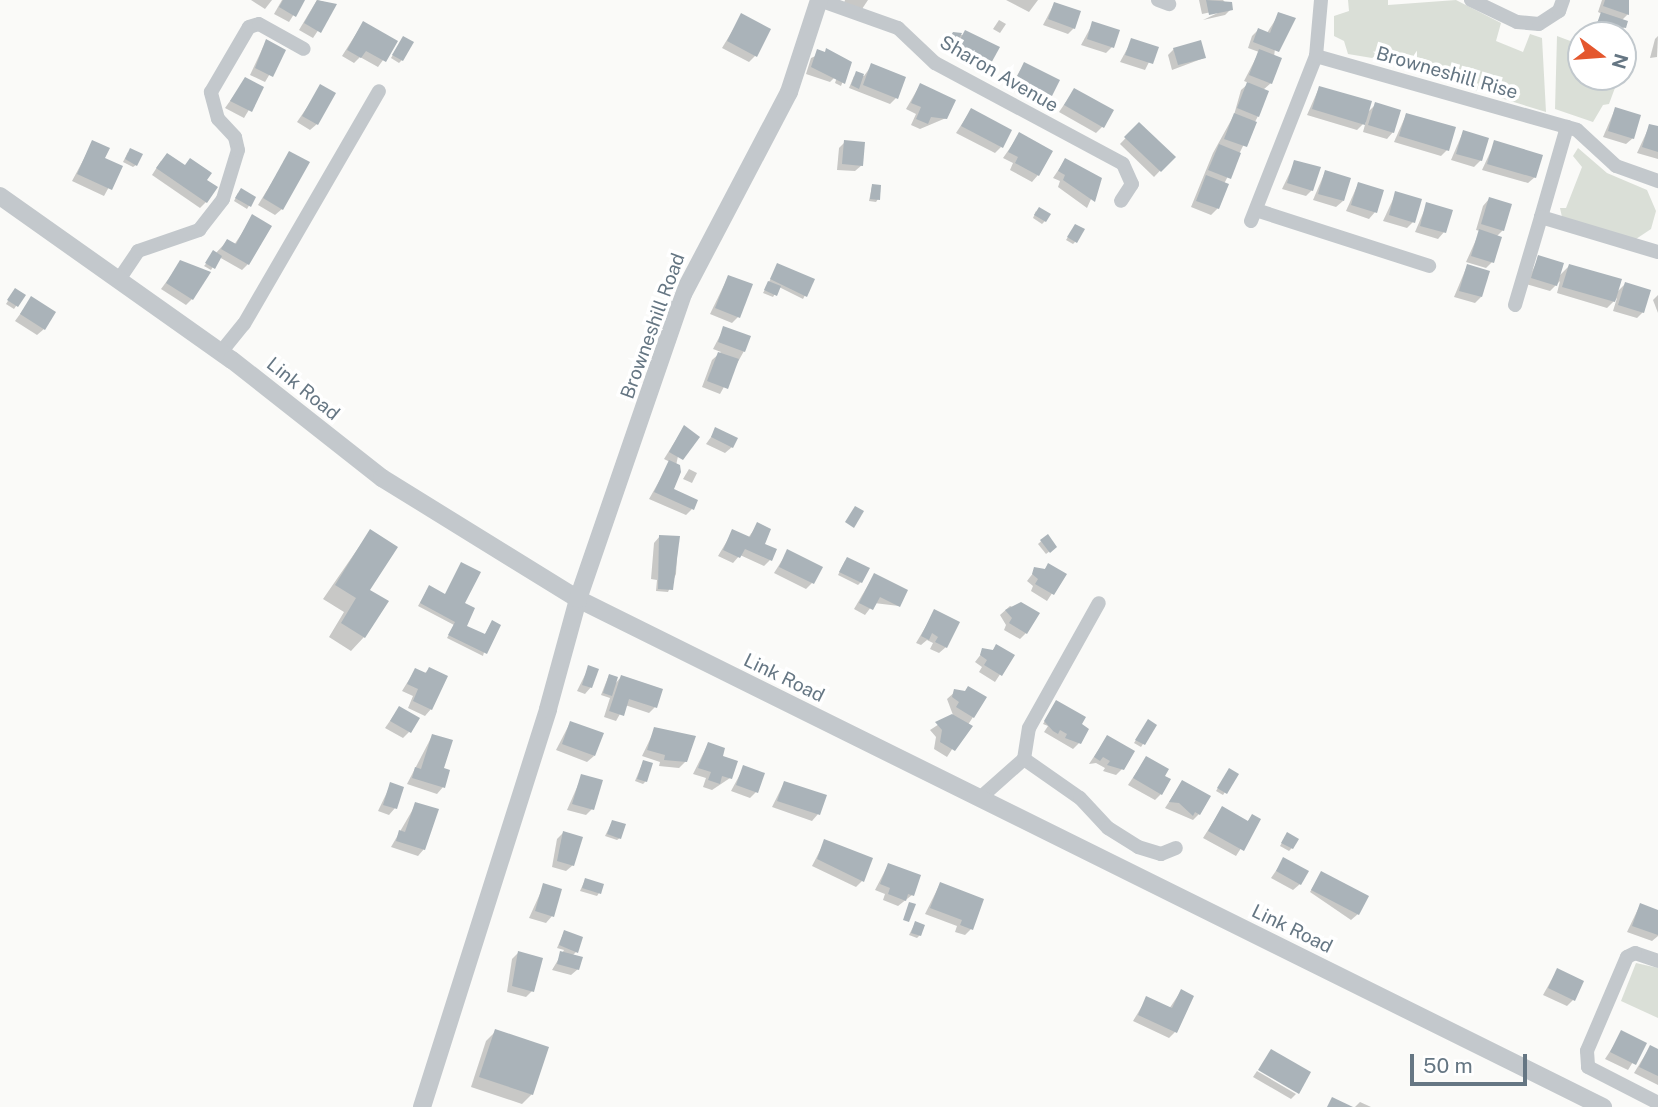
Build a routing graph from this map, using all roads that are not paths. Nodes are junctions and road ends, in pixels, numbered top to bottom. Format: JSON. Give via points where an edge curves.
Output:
{"nodes":[{"id":1,"x":819,"y":0,"type":"edge"},
{"id":2,"x":1321,"y":0,"type":"edge"},
{"id":3,"x":1471,"y":0,"type":"edge"},
{"id":4,"x":1563,"y":0,"type":"edge"},
{"id":5,"x":304,"y":49,"type":"dead end"},
{"id":6,"x":1316,"y":56,"type":"junction"},
{"id":7,"x":379,"y":91,"type":"dead end"},
{"id":8,"x":1567,"y":128,"type":"junction"},
{"id":9,"x":1658,"y":181,"type":"edge"},
{"id":10,"x":0,"y":196,"type":"edge"},
{"id":11,"x":1121,"y":201,"type":"dead end"},
{"id":12,"x":1541,"y":217,"type":"junction"},
{"id":13,"x":1658,"y":252,"type":"edge"},
{"id":14,"x":1429,"y":266,"type":"dead end"},
{"id":15,"x":118,"y":281,"type":"junction"},
{"id":16,"x":1515,"y":305,"type":"dead end"},
{"id":17,"x":221,"y":352,"type":"junction"},
{"id":18,"x":578,"y":599,"type":"junction"},
{"id":19,"x":1099,"y":603,"type":"dead end"},
{"id":20,"x":1024,"y":759,"type":"junction"},
{"id":21,"x":979,"y":798,"type":"junction"},
{"id":22,"x":1176,"y":848,"type":"dead end"},
{"id":23,"x":1658,"y":961,"type":"edge"},
{"id":24,"x":1658,"y":1103,"type":"edge"},
{"id":25,"x":422,"y":1107,"type":"edge"},
{"id":26,"x":1603,"y":1107,"type":"edge"}],
"edges":[{"from":1,"to":11,"type":"street","name":"Sharon Avenue","via":[[898,29],[935,63],[1123,164],[1132,184]]},
{"from":1,"to":18,"type":"street","name":"Browneshill Road","via":[[789,92],[683,294]]},
{"from":2,"to":6,"type":"street"},
{"from":3,"to":4,"type":"street","via":[[1517,22],[1539,24],[1559,11]]},
{"from":5,"to":15,"type":"street","via":[[259,24],[249,27],[211,92],[219,118],[235,137],[238,150],[223,199],[199,230],[138,251]]},
{"from":6,"to":8,"type":"street","name":"Browneshill Rise"},
{"from":6,"to":14,"type":"street","via":[[1254,216]]},
{"from":7,"to":17,"type":"street","via":[[244,324]]},
{"from":8,"to":9,"type":"street","name":"Browneshill Rise","via":[[1584,134],[1616,166]]},
{"from":8,"to":12,"type":"street"},
{"from":10,"to":15,"type":"street","name":"Link Road"},
{"from":12,"to":13,"type":"street"},
{"from":12,"to":16,"type":"street"},
{"from":15,"to":17,"type":"street","name":"Link Road"},
{"from":17,"to":18,"type":"street","name":"Link Road","via":[[382,478]]},
{"from":18,"to":21,"type":"street","name":"Link Road"},
{"from":18,"to":25,"type":"street","name":"Browneshill Road","via":[[548,709]]},
{"from":19,"to":20,"type":"street","via":[[1029,728]]},
{"from":20,"to":21,"type":"street"},
{"from":20,"to":22,"type":"street","via":[[1138,847],[1161,854]]},
{"from":21,"to":26,"type":"street","name":"Link Road"},
{"from":23,"to":24,"type":"street","via":[[1635,953],[1627,957],[1587,1051],[1588,1067]]}]}
